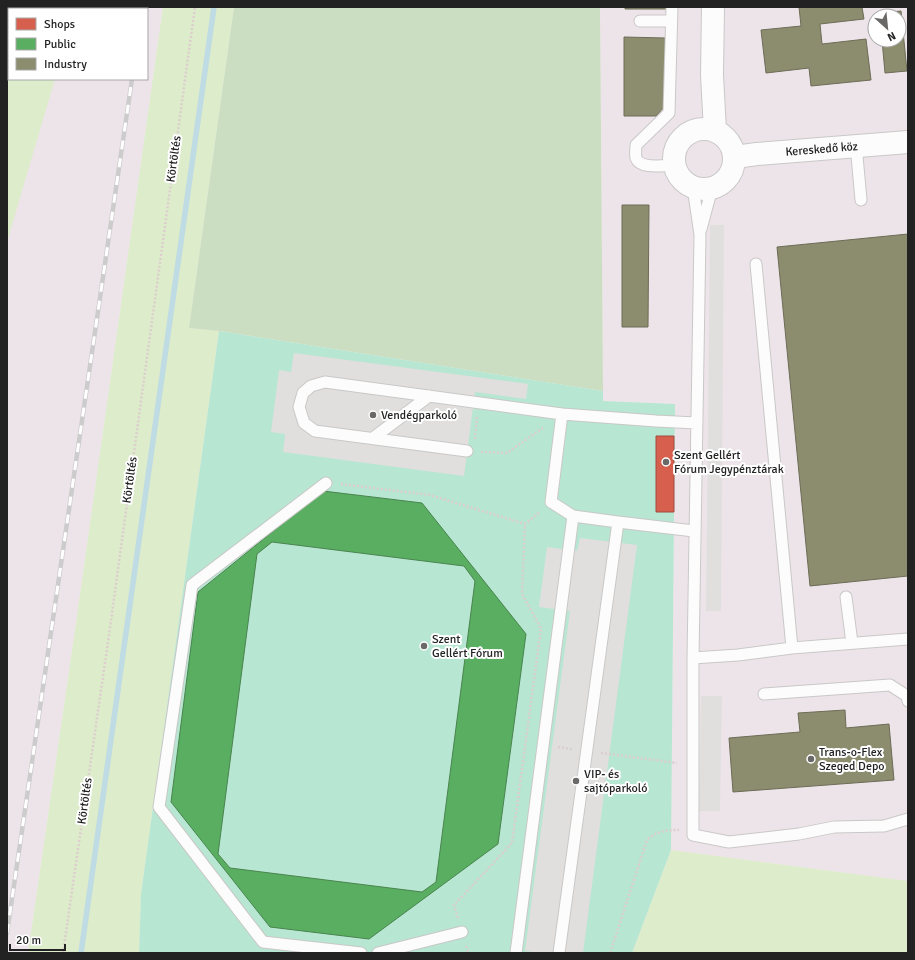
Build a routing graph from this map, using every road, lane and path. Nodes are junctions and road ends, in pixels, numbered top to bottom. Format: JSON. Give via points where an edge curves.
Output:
{"nodes":[{"id":1,"x":195,"y":7,"type":"edge"},
{"id":2,"x":672,"y":7,"type":"edge"},
{"id":3,"x":713,"y":7,"type":"edge"},
{"id":4,"x":640,"y":21,"type":"dead end"},
{"id":5,"x":671,"y":21,"type":"junction"},
{"id":6,"x":707,"y":130,"type":"junction"},
{"id":7,"x":908,"y":142,"type":"edge"},
{"id":8,"x":856,"y":145,"type":"junction"},
{"id":9,"x":735,"y":157,"type":"junction"},
{"id":10,"x":675,"y":165,"type":"junction"},
{"id":11,"x":702,"y":188,"type":"junction"},
{"id":12,"x":860,"y":200,"type":"dead end"},
{"id":13,"x":700,"y":235,"type":"junction"},
{"id":14,"x":756,"y":264,"type":"dead end"},
{"id":15,"x":429,"y":396,"type":"junction"},
{"id":16,"x":479,"y":403,"type":"junction"},
{"id":17,"x":562,"y":414,"type":"junction"},
{"id":18,"x":696,"y":423,"type":"junction"},
{"id":19,"x":373,"y":438,"type":"junction"},
{"id":20,"x":470,"y":451,"type":"junction"},
{"id":21,"x":326,"y":483,"type":"joint"},
{"id":22,"x":552,"y":502,"type":"junction"},
{"id":23,"x":573,"y":516,"type":"junction"},
{"id":24,"x":618,"y":522,"type":"junction"},
{"id":25,"x":525,"y":524,"type":"junction"},
{"id":26,"x":694,"y":531,"type":"junction"},
{"id":27,"x":846,"y":597,"type":"dead end"},
{"id":28,"x":908,"y":639,"type":"edge"},
{"id":29,"x":852,"y":643,"type":"junction"},
{"id":30,"x":792,"y":648,"type":"junction"},
{"id":31,"x":693,"y":658,"type":"junction"},
{"id":32,"x":764,"y":694,"type":"dead end"},
{"id":33,"x":908,"y":701,"type":"edge"},
{"id":34,"x":672,"y":762,"type":"dead end"},
{"id":35,"x":677,"y":763,"type":"dead end"},
{"id":36,"x":908,"y":819,"type":"edge"},
{"id":37,"x":671,"y":830,"type":"dead end"},
{"id":38,"x":462,"y":932,"type":"junction"},
{"id":39,"x":63,"y":953,"type":"edge"},
{"id":40,"x":360,"y":953,"type":"edge"},
{"id":41,"x":378,"y":953,"type":"edge"},
{"id":42,"x":469,"y":953,"type":"edge"},
{"id":43,"x":516,"y":953,"type":"edge"},
{"id":44,"x":559,"y":953,"type":"edge"},
{"id":45,"x":610,"y":953,"type":"edge"}],
"edges":[{"from":1,"to":39,"type":"path","name":"Körtöltés"},
{"from":2,"to":5,"type":"lane"},
{"from":3,"to":6,"type":"street","via":[[712,75]]},
{"from":4,"to":5,"type":"lane"},
{"from":5,"to":10,"type":"lane","via":[[669,113],[636,145],[635,157],[646,166]]},
{"from":6,"to":9,"type":"street","via":[[725,137],[732,146]]},
{"from":6,"to":10,"type":"street","via":[[687,134],[679,142],[675,153]]},
{"from":7,"to":8,"type":"street","name":"Kereskedő köz"},
{"from":8,"to":9,"type":"street","name":"Kereskedő köz"},
{"from":8,"to":12,"type":"lane"},
{"from":9,"to":11,"type":"street","via":[[732,171],[724,182]]},
{"from":10,"to":11,"type":"street","via":[[685,182]]},
{"from":11,"to":13,"type":"lane"},
{"from":11,"to":13,"type":"lane"},
{"from":13,"to":18,"type":"lane"},
{"from":14,"to":30,"type":"lane"},
{"from":15,"to":16,"type":"lane"},
{"from":15,"to":19,"type":"lane"},
{"from":15,"to":19,"type":"lane","via":[[325,382],[311,386],[303,393],[299,407],[304,423],[315,431]]},
{"from":16,"to":17,"type":"lane"},
{"from":16,"to":20,"type":"path"},
{"from":17,"to":18,"type":"lane"},
{"from":17,"to":20,"type":"path","via":[[507,453]]},
{"from":17,"to":22,"type":"lane"},
{"from":18,"to":26,"type":"lane"},
{"from":19,"to":20,"type":"lane"},
{"from":21,"to":25,"type":"path","via":[[430,495]]},
{"from":21,"to":40,"type":"lane","via":[[192,585],[159,807],[262,942]]},
{"from":22,"to":23,"type":"lane"},
{"from":22,"to":25,"type":"path"},
{"from":23,"to":24,"type":"lane"},
{"from":23,"to":43,"type":"lane"},
{"from":24,"to":26,"type":"lane"},
{"from":24,"to":44,"type":"lane"},
{"from":25,"to":38,"type":"path","via":[[522,594],[541,628],[512,843],[454,905]]},
{"from":26,"to":31,"type":"lane"},
{"from":27,"to":29,"type":"lane"},
{"from":28,"to":29,"type":"lane"},
{"from":29,"to":30,"type":"lane"},
{"from":30,"to":31,"type":"lane"},
{"from":31,"to":36,"type":"lane","via":[[693,835],[729,842],[834,827],[884,826]]},
{"from":32,"to":33,"type":"lane","via":[[890,685],[907,696]]},
{"from":34,"to":35,"type":"path"},
{"from":37,"to":45,"type":"path","via":[[663,830],[647,840]]},
{"from":38,"to":41,"type":"lane"},
{"from":38,"to":42,"type":"path"}]}
